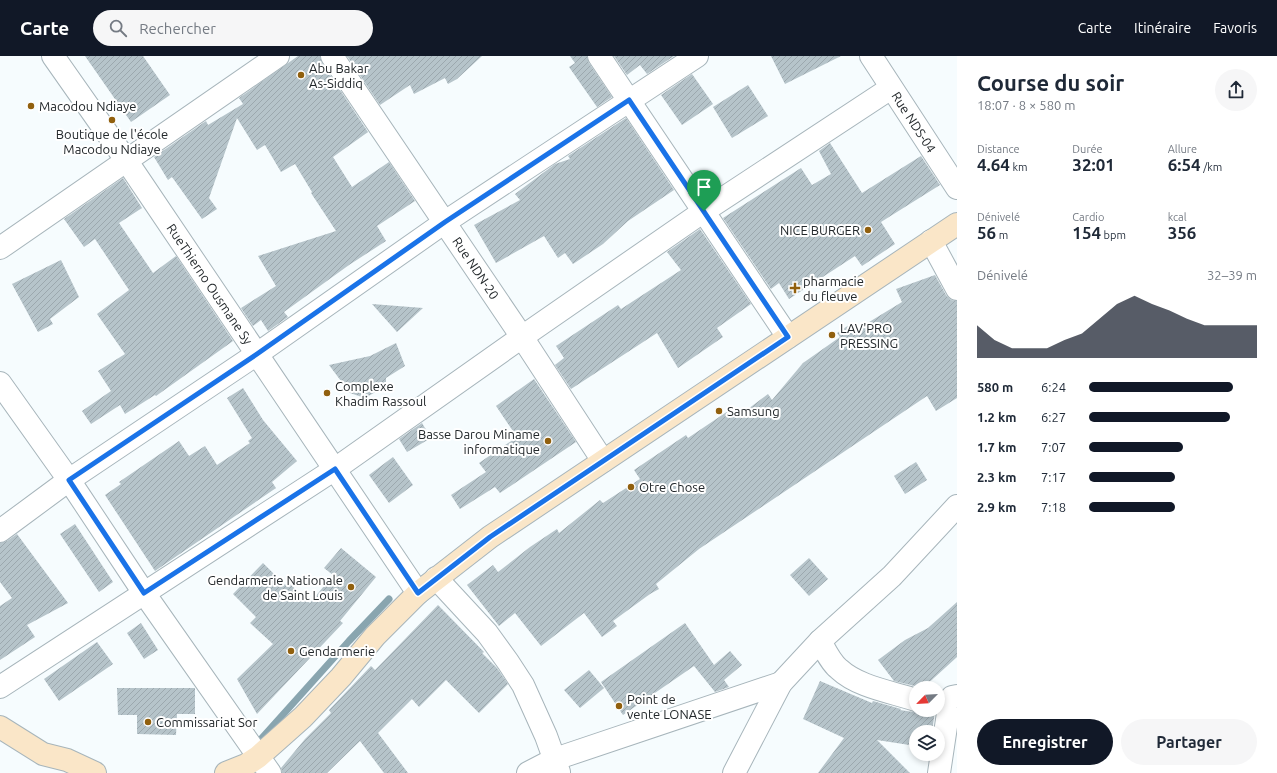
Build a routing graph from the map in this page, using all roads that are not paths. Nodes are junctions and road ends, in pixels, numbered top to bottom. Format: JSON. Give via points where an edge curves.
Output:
{"nodes":[{"id":1,"x":53,"y":56,"type":"edge"},
{"id":2,"x":278,"y":56,"type":"edge"},
{"id":3,"x":332,"y":56,"type":"edge"},
{"id":4,"x":599,"y":56,"type":"edge"},
{"id":5,"x":697,"y":56,"type":"edge"},
{"id":6,"x":871,"y":56,"type":"edge"},
{"id":7,"x":891,"y":88,"type":"junction"},
{"id":8,"x":629,"y":100,"type":"junction"},
{"id":9,"x":126,"y":160,"type":"junction"},
{"id":10,"x":957,"y":188,"type":"edge"},
{"id":11,"x":704,"y":211,"type":"junction"},
{"id":12,"x":445,"y":222,"type":"junction"},
{"id":13,"x":957,"y":224,"type":"edge"},
{"id":14,"x":931,"y":241,"type":"junction"},
{"id":15,"x":0,"y":248,"type":"edge"},
{"id":16,"x":957,"y":289,"type":"edge"},
{"id":17,"x":522,"y":336,"type":"junction"},
{"id":18,"x":788,"y":337,"type":"junction"},
{"id":19,"x":257,"y":354,"type":"junction"},
{"id":20,"x":0,"y":383,"type":"edge"},
{"id":21,"x":603,"y":461,"type":"junction"},
{"id":22,"x":335,"y":469,"type":"junction"},
{"id":23,"x":69,"y":480,"type":"junction"},
{"id":24,"x":957,"y":506,"type":"edge"},
{"id":25,"x":0,"y":531,"type":"edge"},
{"id":26,"x":436,"y":578,"type":"junction"},
{"id":27,"x":144,"y":593,"type":"junction"},
{"id":28,"x":418,"y":593,"type":"junction"},
{"id":29,"x":820,"y":641,"type":"junction"},
{"id":30,"x":781,"y":683,"type":"junction"},
{"id":31,"x":0,"y":687,"type":"edge"},
{"id":32,"x":909,"y":698,"type":"edge"},
{"id":33,"x":949,"y":702,"type":"edge"},
{"id":34,"x":0,"y":727,"type":"edge"},
{"id":35,"x":43,"y":754,"type":"junction"},
{"id":36,"x":557,"y":766,"type":"edge"},
{"id":37,"x":254,"y":767,"type":"edge"},
{"id":38,"x":56,"y":773,"type":"edge"},
{"id":39,"x":95,"y":773,"type":"edge"},
{"id":40,"x":226,"y":773,"type":"edge"},
{"id":41,"x":528,"y":773,"type":"edge"},
{"id":42,"x":734,"y":773,"type":"edge"},
{"id":43,"x":939,"y":773,"type":"edge"}],
"edges":[{"from":1,"to":9,"type":"street","name":"RueThierno Ousmane Sy"},
{"from":2,"to":9,"type":"street"},
{"from":3,"to":12,"type":"street","name":"Rue NDN-20"},
{"from":4,"to":8,"type":"street"},
{"from":5,"to":8,"type":"street"},
{"from":6,"to":7,"type":"street","name":"Rue NDS-04"},
{"from":7,"to":10,"type":"street","name":"Rue NDS-04"},
{"from":7,"to":11,"type":"street"},
{"from":8,"to":11,"type":"street"},
{"from":8,"to":12,"type":"street"},
{"from":9,"to":15,"type":"street"},
{"from":9,"to":19,"type":"street","name":"RueThierno Ousmane Sy"},
{"from":11,"to":17,"type":"street"},
{"from":11,"to":18,"type":"street"},
{"from":12,"to":17,"type":"street","name":"Rue NDN-20"},
{"from":12,"to":19,"type":"street"},
{"from":13,"to":14,"type":"street"},
{"from":14,"to":16,"type":"street"},
{"from":14,"to":18,"type":"street"},
{"from":17,"to":21,"type":"street","name":"Rue NDN-20"},
{"from":17,"to":22,"type":"street"},
{"from":18,"to":21,"type":"street"},
{"from":19,"to":22,"type":"street","name":"RueThierno Ousmane Sy"},
{"from":19,"to":23,"type":"street"},
{"from":20,"to":23,"type":"street"},
{"from":21,"to":26,"type":"street","via":[[490,537]]},
{"from":22,"to":27,"type":"street"},
{"from":22,"to":28,"type":"street","name":"RueThierno Ousmane Sy"},
{"from":23,"to":25,"type":"street"},
{"from":23,"to":27,"type":"street"},
{"from":24,"to":29,"type":"street","via":[[892,576]]},
{"from":26,"to":28,"type":"street"},
{"from":26,"to":36,"type":"street","via":[[486,633],[523,685]]},
{"from":27,"to":31,"type":"street"},
{"from":27,"to":37,"type":"street"},
{"from":28,"to":37,"type":"street","via":[[375,636],[304,717]]},
{"from":29,"to":30,"type":"street"},
{"from":29,"to":32,"type":"street","via":[[838,668],[849,677]]},
{"from":30,"to":36,"type":"street"},
{"from":30,"to":42,"type":"street"},
{"from":33,"to":43,"type":"street"},
{"from":34,"to":35,"type":"street"},
{"from":35,"to":38,"type":"street"},
{"from":35,"to":39,"type":"street","via":[[67,760]]},
{"from":36,"to":41,"type":"street"},
{"from":37,"to":40,"type":"street"}]}
